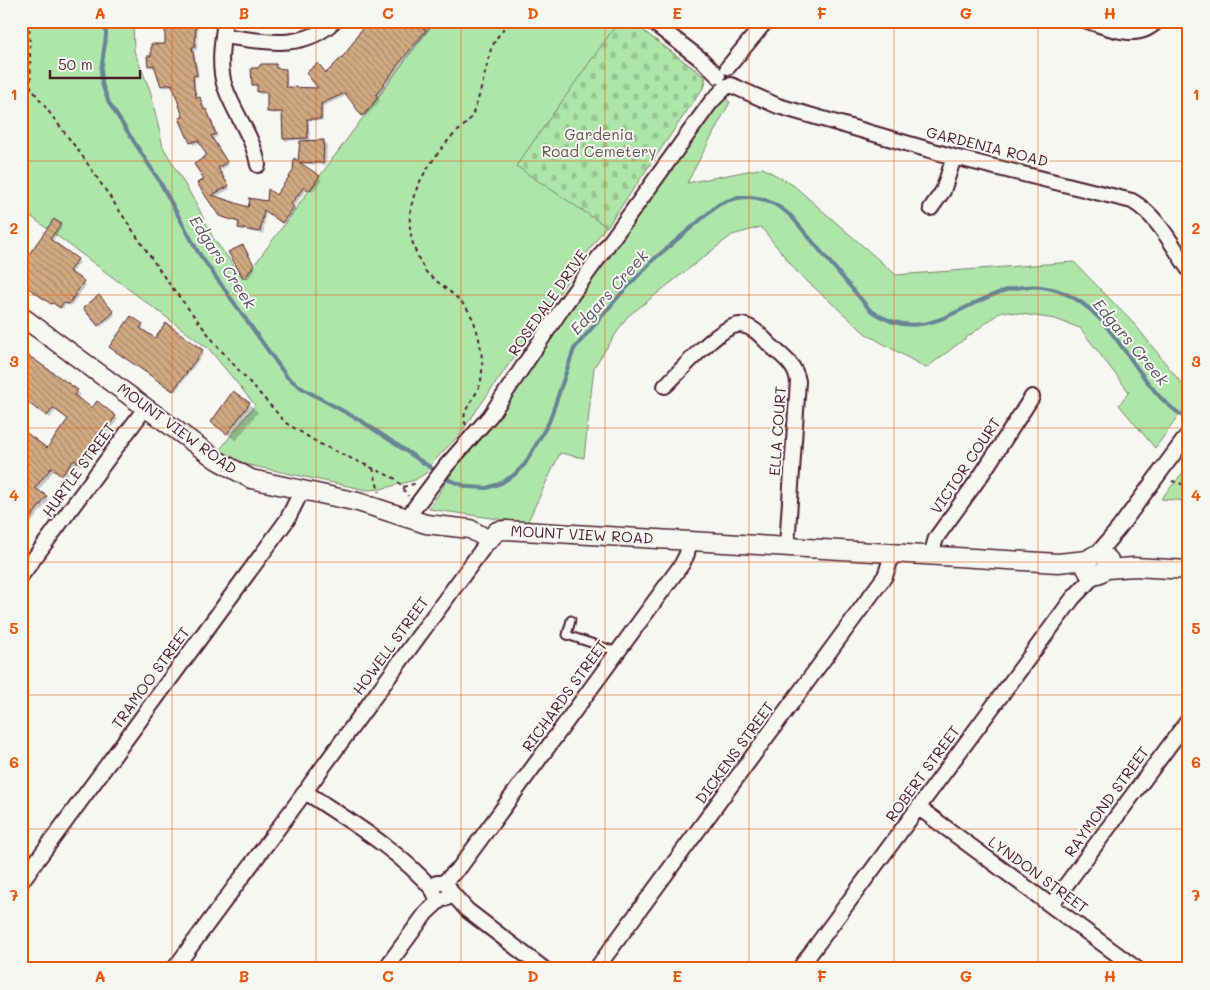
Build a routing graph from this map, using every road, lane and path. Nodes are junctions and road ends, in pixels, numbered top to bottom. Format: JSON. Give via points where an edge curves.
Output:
{"nodes":[{"id":1,"x":29,"y":21,"type":"edge"},
{"id":2,"x":225,"y":21,"type":"edge"},
{"id":3,"x":334,"y":21,"type":"edge"},
{"id":4,"x":509,"y":21,"type":"edge"},
{"id":5,"x":651,"y":21,"type":"edge"},
{"id":6,"x":766,"y":21,"type":"edge"},
{"id":7,"x":1087,"y":21,"type":"edge"},
{"id":8,"x":1157,"y":21,"type":"edge"},
{"id":9,"x":223,"y":36,"type":"junction"},
{"id":10,"x":727,"y":76,"type":"junction"},
{"id":11,"x":21,"y":82,"type":"edge"},
{"id":12,"x":30,"y":84,"type":"junction"},
{"id":13,"x":954,"y":156,"type":"junction"},
{"id":14,"x":258,"y":165,"type":"dead end"},
{"id":15,"x":932,"y":208,"type":"dead end"},
{"id":16,"x":1189,"y":270,"type":"edge"},
{"id":17,"x":21,"y":316,"type":"edge"},
{"id":18,"x":665,"y":386,"type":"dead end"},
{"id":19,"x":1032,"y":396,"type":"dead end"},
{"id":20,"x":146,"y":407,"type":"junction"},
{"id":21,"x":463,"y":430,"type":"dead end"},
{"id":22,"x":1189,"y":433,"type":"edge"},
{"id":23,"x":373,"y":468,"type":"junction"},
{"id":24,"x":1172,"y":481,"type":"dead end"},
{"id":25,"x":1189,"y":486,"type":"edge"},
{"id":26,"x":403,"y":487,"type":"dead end"},
{"id":27,"x":302,"y":490,"type":"junction"},
{"id":28,"x":378,"y":508,"type":"junction"},
{"id":29,"x":407,"y":518,"type":"junction"},
{"id":30,"x":490,"y":540,"type":"junction"},
{"id":31,"x":689,"y":541,"type":"junction"},
{"id":32,"x":787,"y":546,"type":"junction"},
{"id":33,"x":893,"y":553,"type":"junction"},
{"id":34,"x":931,"y":555,"type":"junction"},
{"id":35,"x":1097,"y":564,"type":"junction"},
{"id":36,"x":1189,"y":570,"type":"edge"},
{"id":37,"x":21,"y":576,"type":"edge"},
{"id":38,"x":571,"y":620,"type":"dead end"},
{"id":39,"x":618,"y":652,"type":"junction"},
{"id":40,"x":1189,"y":719,"type":"edge"},
{"id":41,"x":310,"y":791,"type":"junction"},
{"id":42,"x":919,"y":808,"type":"junction"},
{"id":43,"x":21,"y":882,"type":"edge"},
{"id":44,"x":442,"y":891,"type":"junction"},
{"id":45,"x":1051,"y":905,"type":"junction"},
{"id":46,"x":174,"y":969,"type":"edge"},
{"id":47,"x":385,"y":969,"type":"edge"},
{"id":48,"x":544,"y":969,"type":"edge"},
{"id":49,"x":596,"y":969,"type":"edge"},
{"id":50,"x":798,"y":969,"type":"edge"},
{"id":51,"x":1137,"y":969,"type":"edge"}],
"edges":[{"from":1,"to":12,"type":"path"},
{"from":2,"to":9,"type":"street"},
{"from":3,"to":9,"type":"street","via":[[311,37],[284,43]]},
{"from":4,"to":21,"type":"path","via":[[496,39],[470,118],[446,143],[420,180],[409,212],[421,265],[470,312],[482,352],[482,378],[465,413],[466,426]]},
{"from":5,"to":10,"type":"street","name":"GARDENIA ROAD"},
{"from":6,"to":10,"type":"street","name":"ROSEDALE DRIVE"},
{"from":7,"to":8,"type":"street","via":[[1136,33],[1145,31]]},
{"from":9,"to":14,"type":"street","via":[[221,61],[225,86],[250,135]]},
{"from":10,"to":13,"type":"street","name":"GARDENIA ROAD","via":[[748,93],[778,106]]},
{"from":10,"to":29,"type":"street","name":"ROSEDALE DRIVE","via":[[558,314],[490,416],[446,466]]},
{"from":11,"to":12,"type":"path"},
{"from":12,"to":23,"type":"path","via":[[167,281],[253,388],[293,428]]},
{"from":13,"to":15,"type":"street","via":[[943,191]]},
{"from":13,"to":16,"type":"street","name":"GARDENIA ROAD","via":[[1132,201],[1154,218]]},
{"from":17,"to":20,"type":"street","name":"MOUNT VIEW ROAD"},
{"from":18,"to":32,"type":"street","name":"ELLA COURT","via":[[733,325],[742,325],[756,332],[795,369],[798,380]]},
{"from":19,"to":34,"type":"street","name":"VICTOR COURT","via":[[936,538]]},
{"from":20,"to":27,"type":"street","name":"MOUNT VIEW ROAD","via":[[234,471],[251,479]]},
{"from":20,"to":37,"type":"street","name":"HURTLE STREET"},
{"from":22,"to":35,"type":"street","name":"ROBERT STREET","via":[[1119,528]]},
{"from":23,"to":26,"type":"path","via":[[396,479]]},
{"from":23,"to":28,"type":"path","via":[[379,493]]},
{"from":24,"to":25,"type":"path"},
{"from":27,"to":28,"type":"street","name":"MOUNT VIEW ROAD"},
{"from":27,"to":43,"type":"street","name":"TRAMOO STREET","via":[[287,520]]},
{"from":28,"to":29,"type":"street","name":"MOUNT VIEW ROAD"},
{"from":29,"to":30,"type":"street","name":"MOUNT VIEW ROAD","via":[[426,524],[470,529]]},
{"from":30,"to":31,"type":"street","name":"MOUNT VIEW ROAD","via":[[497,531],[506,530]]},
{"from":30,"to":41,"type":"street","name":"HOWELL STREET","via":[[320,771]]},
{"from":31,"to":32,"type":"street","name":"MOUNT VIEW ROAD"},
{"from":31,"to":39,"type":"street","name":"RICHARDS STREET","via":[[686,559]]},
{"from":32,"to":33,"type":"street","name":"MOUNT VIEW ROAD"},
{"from":33,"to":34,"type":"street","name":"MOUNT VIEW ROAD"},
{"from":33,"to":49,"type":"street","name":"DICKENS STREET","via":[[885,576]]},
{"from":34,"to":35,"type":"street","name":"MOUNT VIEW ROAD"},
{"from":35,"to":36,"type":"street","name":"MOUNT VIEW ROAD"},
{"from":35,"to":42,"type":"street","name":"ROBERT STREET"},
{"from":38,"to":39,"type":"lane","via":[[568,635]]},
{"from":39,"to":44,"type":"street","name":"RICHARDS STREET"},
{"from":40,"to":45,"type":"street","name":"RAYMOND STREET"},
{"from":41,"to":44,"type":"street"},
{"from":41,"to":46,"type":"street","name":"HOWELL STREET","via":[[295,805]]},
{"from":42,"to":45,"type":"street","name":"LYNDON STREET"},
{"from":42,"to":50,"type":"street","name":"ROBERT STREET"},
{"from":44,"to":47,"type":"street","name":"RICHARDS STREET"},
{"from":44,"to":48,"type":"street"},
{"from":45,"to":51,"type":"street","name":"LYNDON STREET"}]}
